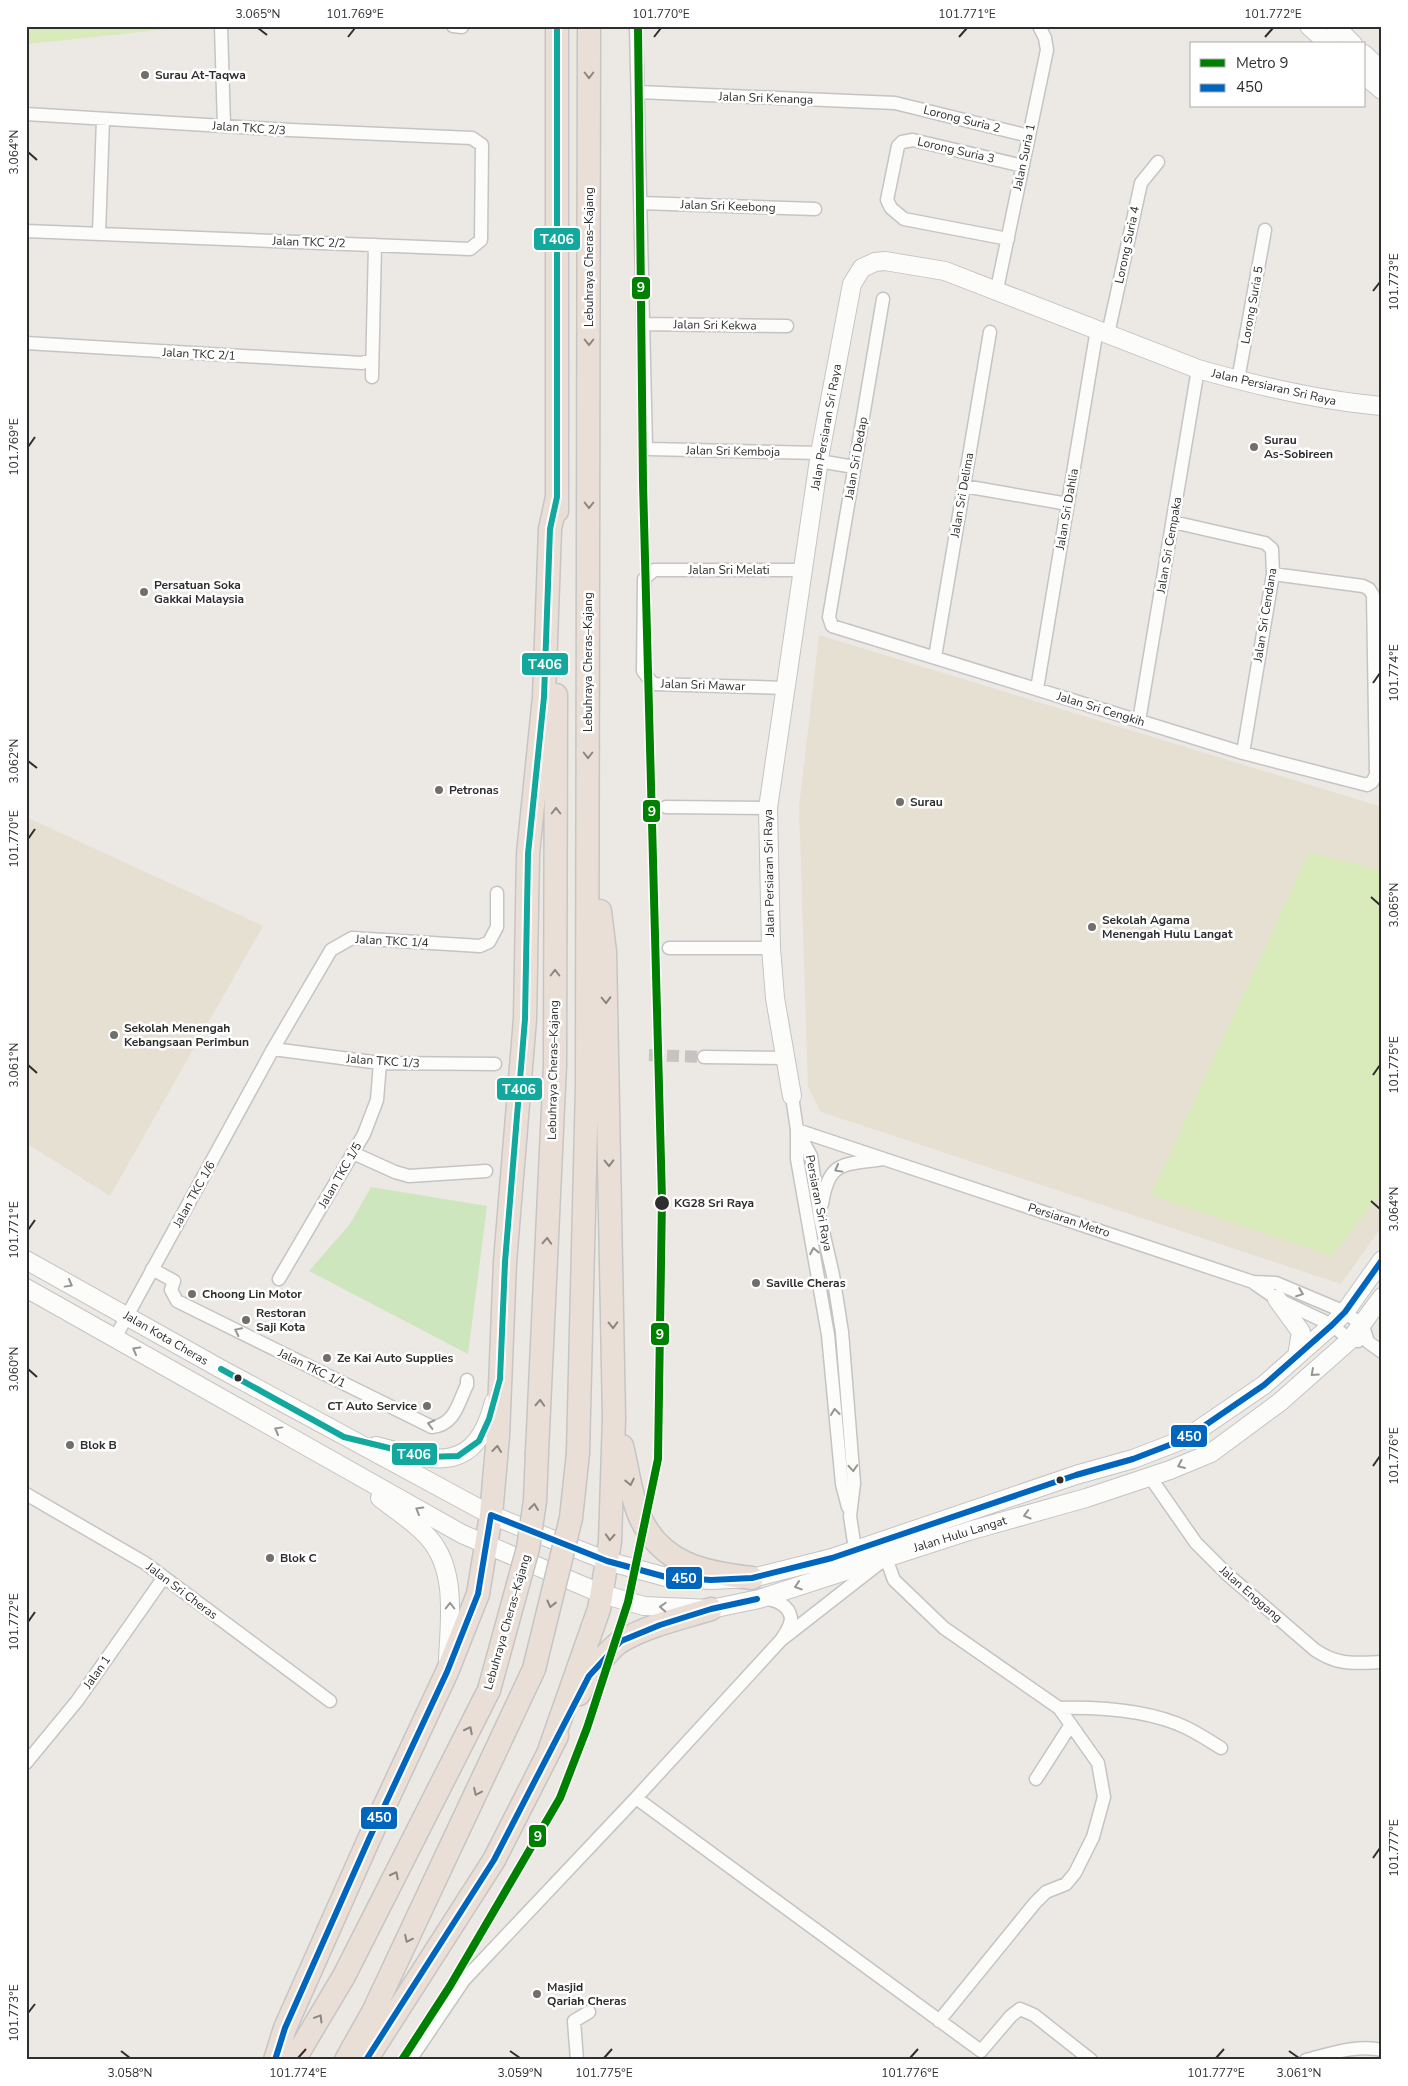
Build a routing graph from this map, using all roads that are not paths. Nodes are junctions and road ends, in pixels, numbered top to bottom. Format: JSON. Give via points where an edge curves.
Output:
{"nodes":[{"id":1,"x":222,"y":26,"type":"edge"},
{"id":2,"x":454,"y":26,"type":"edge"},
{"id":3,"x":557,"y":26,"type":"edge"},
{"id":4,"x":589,"y":26,"type":"edge"},
{"id":5,"x":636,"y":26,"type":"edge"},
{"id":6,"x":1039,"y":26,"type":"edge"},
{"id":7,"x":1309,"y":26,"type":"edge"},
{"id":8,"x":1336,"y":26,"type":"edge"},
{"id":9,"x":462,"y":27,"type":"edge"},
{"id":10,"x":1327,"y":42,"type":"edge"},
{"id":11,"x":1352,"y":42,"type":"edge"},
{"id":12,"x":1366,"y":56,"type":"edge"},
{"id":13,"x":1382,"y":71,"type":"edge"},
{"id":14,"x":1366,"y":77,"type":"edge"},
{"id":15,"x":1382,"y":90,"type":"edge"},
{"id":16,"x":638,"y":92,"type":"junction"},
{"id":17,"x":895,"y":103,"type":"joint"},
{"id":18,"x":26,"y":114,"type":"edge"},
{"id":19,"x":103,"y":119,"type":"junction"},
{"id":20,"x":224,"y":126,"type":"junction"},
{"id":21,"x":1029,"y":136,"type":"junction"},
{"id":22,"x":472,"y":138,"type":"joint"},
{"id":23,"x":1158,"y":162,"type":"dead end"},
{"id":24,"x":1023,"y":166,"type":"junction"},
{"id":25,"x":641,"y":203,"type":"junction"},
{"id":26,"x":815,"y":209,"type":"dead end"},
{"id":27,"x":1265,"y":230,"type":"dead end"},
{"id":28,"x":26,"y":231,"type":"edge"},
{"id":29,"x":99,"y":234,"type":"junction"},
{"id":30,"x":1008,"y":239,"type":"junction"},
{"id":31,"x":375,"y":245,"type":"junction"},
{"id":32,"x":997,"y":289,"type":"junction"},
{"id":33,"x":883,"y":299,"type":"dead end"},
{"id":34,"x":644,"y":324,"type":"junction"},
{"id":35,"x":787,"y":326,"type":"dead end"},
{"id":36,"x":990,"y":332,"type":"dead end"},
{"id":37,"x":1103,"y":332,"type":"junction"},
{"id":38,"x":26,"y":343,"type":"edge"},
{"id":39,"x":371,"y":360,"type":"junction"},
{"id":40,"x":1198,"y":368,"type":"junction"},
{"id":41,"x":372,"y":377,"type":"dead end"},
{"id":42,"x":1238,"y":380,"type":"junction"},
{"id":43,"x":1382,"y":406,"type":"edge"},
{"id":44,"x":820,"y":457,"type":"junction"},
{"id":45,"x":854,"y":467,"type":"junction"},
{"id":46,"x":964,"y":486,"type":"junction"},
{"id":47,"x":558,"y":497,"type":"junction"},
{"id":48,"x":1068,"y":504,"type":"junction"},
{"id":49,"x":1172,"y":522,"type":"junction"},
{"id":50,"x":654,"y":570,"type":"joint"},
{"id":51,"x":804,"y":570,"type":"junction"},
{"id":52,"x":1273,"y":574,"type":"junction"},
{"id":53,"x":829,"y":617,"type":"joint"},
{"id":54,"x":935,"y":657,"type":"junction"},
{"id":55,"x":786,"y":688,"type":"junction"},
{"id":56,"x":1037,"y":690,"type":"junction"},
{"id":57,"x":1139,"y":721,"type":"junction"},
{"id":58,"x":1243,"y":753,"type":"junction"},
{"id":59,"x":588,"y":802,"type":"junction"},
{"id":60,"x":666,"y":807,"type":"dead end"},
{"id":61,"x":768,"y":808,"type":"junction"},
{"id":62,"x":498,"y":893,"type":"dead end"},
{"id":63,"x":668,"y":948,"type":"dead end"},
{"id":64,"x":770,"y":948,"type":"junction"},
{"id":65,"x":272,"y":1049,"type":"junction"},
{"id":66,"x":704,"y":1056,"type":"tunnel mouth"},
{"id":67,"x":785,"y":1058,"type":"junction"},
{"id":68,"x":380,"y":1063,"type":"junction"},
{"id":69,"x":495,"y":1064,"type":"dead end"},
{"id":70,"x":792,"y":1096,"type":"joint"},
{"id":71,"x":797,"y":1130,"type":"junction"},
{"id":72,"x":352,"y":1152,"type":"junction"},
{"id":73,"x":885,"y":1159,"type":"junction"},
{"id":74,"x":486,"y":1171,"type":"dead end"},
{"id":75,"x":820,"y":1218,"type":"junction"},
{"id":76,"x":26,"y":1260,"type":"edge"},
{"id":77,"x":1382,"y":1260,"type":"edge"},
{"id":78,"x":152,"y":1269,"type":"junction"},
{"id":79,"x":279,"y":1279,"type":"dead end"},
{"id":80,"x":1253,"y":1282,"type":"junction"},
{"id":81,"x":26,"y":1288,"type":"edge"},
{"id":82,"x":1382,"y":1297,"type":"edge"},
{"id":83,"x":1277,"y":1299,"type":"junction"},
{"id":84,"x":1345,"y":1312,"type":"junction"},
{"id":85,"x":127,"y":1316,"type":"junction"},
{"id":86,"x":1332,"y":1325,"type":"junction"},
{"id":87,"x":1360,"y":1336,"type":"junction"},
{"id":88,"x":115,"y":1338,"type":"junction"},
{"id":89,"x":1382,"y":1352,"type":"edge"},
{"id":90,"x":1297,"y":1356,"type":"junction"},
{"id":91,"x":500,"y":1379,"type":"junction"},
{"id":92,"x":467,"y":1380,"type":"dead end"},
{"id":93,"x":614,"y":1418,"type":"junction"},
{"id":94,"x":344,"y":1437,"type":"junction"},
{"id":95,"x":333,"y":1461,"type":"junction"},
{"id":96,"x":1150,"y":1477,"type":"junction"},
{"id":97,"x":26,"y":1494,"type":"edge"},
{"id":98,"x":491,"y":1515,"type":"junction"},
{"id":99,"x":850,"y":1516,"type":"junction"},
{"id":100,"x":462,"y":1534,"type":"joint"},
{"id":101,"x":486,"y":1545,"type":"junction"},
{"id":102,"x":855,"y":1550,"type":"junction"},
{"id":103,"x":886,"y":1558,"type":"junction"},
{"id":104,"x":607,"y":1561,"type":"junction"},
{"id":105,"x":164,"y":1577,"type":"junction"},
{"id":106,"x":755,"y":1589,"type":"junction"},
{"id":107,"x":602,"y":1594,"type":"junction"},
{"id":108,"x":711,"y":1609,"type":"junction"},
{"id":109,"x":781,"y":1640,"type":"junction"},
{"id":110,"x":1382,"y":1662,"type":"edge"},
{"id":111,"x":447,"y":1672,"type":"junction"},
{"id":112,"x":330,"y":1701,"type":"dead end"},
{"id":113,"x":1059,"y":1708,"type":"junction"},
{"id":114,"x":1070,"y":1726,"type":"junction"},
{"id":115,"x":550,"y":1748,"type":"junction"},
{"id":116,"x":1221,"y":1748,"type":"dead end"},
{"id":117,"x":26,"y":1763,"type":"edge"},
{"id":118,"x":1036,"y":1779,"type":"dead end"},
{"id":119,"x":636,"y":1798,"type":"junction"},
{"id":120,"x":588,"y":2012,"type":"dead end"},
{"id":121,"x":939,"y":2021,"type":"junction"},
{"id":122,"x":1382,"y":2050,"type":"edge"},
{"id":123,"x":978,"y":2055,"type":"edge"},
{"id":124,"x":275,"y":2060,"type":"edge"},
{"id":125,"x":294,"y":2060,"type":"edge"},
{"id":126,"x":346,"y":2060,"type":"edge"},
{"id":127,"x":366,"y":2060,"type":"edge"},
{"id":128,"x":410,"y":2060,"type":"edge"},
{"id":129,"x":577,"y":2060,"type":"edge"},
{"id":130,"x":1091,"y":2060,"type":"edge"},
{"id":131,"x":1306,"y":2060,"type":"edge"}],
"edges":[{"from":1,"to":20,"type":"street"},
{"from":2,"to":9,"type":"street"},
{"from":3,"to":47,"type":"highway","name":"Lebuhraya Cheras–Kajang"},
{"from":4,"to":59,"type":"highway","name":"Lebuhraya Cheras–Kajang","one_way":true},
{"from":5,"to":16,"type":"street"},
{"from":6,"to":21,"type":"street","name":"Jalan Suria 1","via":[[1046,50]]},
{"from":7,"to":10,"type":"main road"},
{"from":8,"to":11,"type":"main road"},
{"from":12,"to":13,"type":"main road"},
{"from":14,"to":15,"type":"main road"},
{"from":16,"to":17,"type":"street","name":"Jalan Sri Kenanga"},
{"from":16,"to":25,"type":"street"},
{"from":17,"to":21,"type":"street","name":"Lorong Suria 2"},
{"from":18,"to":19,"type":"street","name":"Jalan TKC 2/3"},
{"from":19,"to":20,"type":"street","name":"Jalan TKC 2/3"},
{"from":19,"to":29,"type":"street"},
{"from":20,"to":22,"type":"street","name":"Jalan TKC 2/3"},
{"from":21,"to":24,"type":"street","name":"Jalan Suria 1"},
{"from":22,"to":31,"type":"street","name":"Jalan TKC 2/2","via":[[482,145],[481,240],[470,249]]},
{"from":23,"to":37,"type":"street","name":"Lorong Suria 4","via":[[1141,184]]},
{"from":24,"to":30,"type":"street","name":"Jalan Suria 1"},
{"from":24,"to":30,"type":"street","name":"Lorong Suria 3","via":[[913,140],[898,146],[887,200],[904,219]]},
{"from":25,"to":26,"type":"street","name":"Jalan Sri Keebong"},
{"from":25,"to":34,"type":"street"},
{"from":27,"to":42,"type":"street","name":"Lorong Suria 5"},
{"from":28,"to":29,"type":"street","name":"Jalan TKC 2/2"},
{"from":29,"to":31,"type":"street","name":"Jalan TKC 2/2"},
{"from":30,"to":32,"type":"street","name":"Jalan Suria 1"},
{"from":31,"to":39,"type":"street"},
{"from":32,"to":37,"type":"main road","name":"Jalan Persiaran Sri Raya"},
{"from":32,"to":44,"type":"main road","name":"Jalan Persiaran Sri Raya","via":[[945,271],[885,261],[862,268],[852,284]]},
{"from":33,"to":45,"type":"street","name":"Jalan Sri Dedap"},
{"from":34,"to":35,"type":"street","name":"Jalan Sri Kekwa"},
{"from":34,"to":44,"type":"street","name":"Jalan Sri Kemboja","via":[[646,447]]},
{"from":36,"to":46,"type":"street","name":"Jalan Sri Delima"},
{"from":37,"to":40,"type":"main road","name":"Jalan Persiaran Sri Raya"},
{"from":37,"to":48,"type":"street","name":"Jalan Sri Dahlia"},
{"from":38,"to":39,"type":"street","name":"Jalan TKC 2/1","via":[[362,363]]},
{"from":39,"to":41,"type":"street"},
{"from":40,"to":42,"type":"main road","name":"Jalan Persiaran Sri Raya"},
{"from":40,"to":49,"type":"street","name":"Jalan Sri Cempaka"},
{"from":42,"to":43,"type":"main road","name":"Jalan Persiaran Sri Raya","via":[[1349,404]]},
{"from":44,"to":45,"type":"street","name":"Jalan Sri Kemboja"},
{"from":44,"to":51,"type":"main road","name":"Jalan Persiaran Sri Raya"},
{"from":45,"to":53,"type":"street","name":"Jalan Sri Dedap"},
{"from":46,"to":48,"type":"street"},
{"from":46,"to":54,"type":"street","name":"Jalan Sri Delima"},
{"from":47,"to":91,"type":"highway","via":[[550,529],[544,697],[528,854],[526,1019],[505,1262]]},
{"from":125,"to":47,"type":"highway","name":"Lebuhraya Cheras–Kajang","one_way":true,"bridge":true,"via":[[344,1976],[489,1690],[528,1548],[535,1501],[554,1065]]},
{"from":48,"to":56,"type":"street","name":"Jalan Sri Dahlia"},
{"from":49,"to":52,"type":"street","name":"Jalan Sri Cendana","via":[[1265,543],[1272,549]]},
{"from":49,"to":57,"type":"street","name":"Jalan Sri Cempaka"},
{"from":50,"to":51,"type":"street","name":"Jalan Sri Melati"},
{"from":50,"to":55,"type":"street","name":"Jalan Sri Mawar","via":[[644,579],[643,671],[653,684]]},
{"from":51,"to":55,"type":"main road","name":"Jalan Persiaran Sri Raya"},
{"from":52,"to":58,"type":"street","name":"Jalan Sri Cendana"},
{"from":52,"to":58,"type":"street","name":"Jalan Sri Cengkih","via":[[1363,586],[1373,595],[1376,775],[1367,785]]},
{"from":53,"to":54,"type":"street","name":"Jalan Sri Cengkih","via":[[832,626]]},
{"from":54,"to":56,"type":"street","name":"Jalan Sri Cengkih"},
{"from":55,"to":61,"type":"main road","name":"Jalan Persiaran Sri Raya"},
{"from":56,"to":57,"type":"street","name":"Jalan Sri Cengkih"},
{"from":57,"to":58,"type":"street","name":"Jalan Sri Cengkih"},
{"from":59,"to":93,"type":"highway","one_way":true,"via":[[605,952]]},
{"from":59,"to":126,"type":"highway","name":"Lebuhraya Cheras–Kajang","one_way":true,"bridge":true,"via":[[587,1086],[578,1452],[571,1518],[534,1669],[383,1993]]},
{"from":60,"to":61,"type":"street"},
{"from":61,"to":64,"type":"main road","name":"Jalan Persiaran Sri Raya"},
{"from":62,"to":65,"type":"street","name":"Jalan TKC 1/4","via":[[497,927],[489,942],[480,946],[352,938],[331,950]]},
{"from":63,"to":64,"type":"street"},
{"from":64,"to":67,"type":"main road","name":"Jalan Persiaran Sri Raya"},
{"from":65,"to":68,"type":"street","name":"Jalan TKC 1/3"},
{"from":65,"to":78,"type":"street","name":"Jalan TKC 1/6"},
{"from":66,"to":67,"type":"street"},
{"from":67,"to":70,"type":"main road","name":"Jalan Persiaran Sri Raya"},
{"from":68,"to":69,"type":"street","name":"Jalan TKC 1/3"},
{"from":68,"to":72,"type":"street","name":"Jalan TKC 1/5","via":[[377,1100],[364,1134]]},
{"from":70,"to":71,"type":"street","name":"Jalan Persiaran Sri Raya"},
{"from":71,"to":73,"type":"street","name":"Persiaran Metro"},
{"from":71,"to":75,"type":"street","name":"Persiaran Sri Raya","via":[[811,1156]]},
{"from":99,"to":71,"type":"street","name":"Persiaran Sri Raya","one_way":true,"via":[[840,1460],[828,1335],[798,1159]]},
{"from":72,"to":74,"type":"street","via":[[409,1176]]},
{"from":72,"to":79,"type":"street","name":"Jalan TKC 1/5"},
{"from":73,"to":75,"type":"street","name":"Persiaran Metro","one_way":true,"via":[[840,1166],[831,1173],[825,1184]]},
{"from":73,"to":80,"type":"street","name":"Persiaran Metro"},
{"from":75,"to":99,"type":"street","name":"Persiaran Sri Raya","one_way":true,"via":[[842,1332],[854,1483]]},
{"from":76,"to":85,"type":"main road","name":"Jalan Kota Cheras","one_way":true},
{"from":77,"to":84,"type":"main road","name":"Jalan Hulu Langat"},
{"from":78,"to":85,"type":"street","name":"Jalan TKC 1/6"},
{"from":92,"to":78,"type":"street","name":"Jalan TKC 1/1","one_way":true,"via":[[451,1419],[443,1426],[432,1427],[177,1301],[171,1290],[174,1281]]},
{"from":80,"to":83,"type":"street","name":"Persiaran Metro"},
{"from":80,"to":84,"type":"street","name":"Persiaran Metro","one_way":true,"via":[[1276,1284]]},
{"from":81,"to":88,"type":"main road","name":"Jalan Kota Cheras"},
{"from":82,"to":87,"type":"main road","name":"Jalan Hulu Langat"},
{"from":83,"to":86,"type":"street","name":"Persiaran Metro"},
{"from":83,"to":90,"type":"main road","via":[[1301,1332]]},
{"from":84,"to":86,"type":"main road","name":"Jalan Hulu Langat"},
{"from":84,"to":87,"type":"street","name":"Persiaran Metro"},
{"from":85,"to":88,"type":"street","name":"Jalan TKC 1/6"},
{"from":85,"to":94,"type":"main road","name":"Jalan Kota Cheras"},
{"from":86,"to":87,"type":"street","name":"Persiaran Metro"},
{"from":86,"to":90,"type":"main road","name":"Jalan Hulu Langat"},
{"from":87,"to":89,"type":"street"},
{"from":87,"to":96,"type":"main road","name":"Jalan Hulu Langat","one_way":true,"via":[[1280,1402],[1211,1452]]},
{"from":95,"to":88,"type":"main road","name":"Jalan Kota Cheras","one_way":true},
{"from":90,"to":102,"type":"main road","name":"Jalan Hulu Langat","via":[[1264,1385],[1185,1439]]},
{"from":91,"to":94,"type":"main road","via":[[479,1441],[458,1456],[426,1457]]},
{"from":98,"to":91,"type":"highway","one_way":true},
{"from":93,"to":104,"type":"highway","one_way":true},
{"from":93,"to":106,"type":"highway","one_way":true,"via":[[640,1517],[661,1547],[694,1568]]},
{"from":94,"to":98,"type":"main road","name":"Jalan Kota Cheras"},
{"from":100,"to":95,"type":"main road","name":"Jalan Kota Cheras","one_way":true},
{"from":111,"to":95,"type":"main road","one_way":true,"via":[[450,1591],[438,1552],[424,1532]]},
{"from":96,"to":103,"type":"main road","name":"Jalan Hulu Langat","one_way":true},
{"from":96,"to":110,"type":"street","name":"Jalan Enggang","via":[[1196,1543],[1315,1650],[1344,1664]]},
{"from":97,"to":105,"type":"street","name":"Jalan Sri Cheras","via":[[146,1563]]},
{"from":98,"to":101,"type":"highway"},
{"from":98,"to":104,"type":"main road","name":"Jalan Hulu Langat"},
{"from":99,"to":102,"type":"street","name":"Persiaran Sri Raya"},
{"from":100,"to":101,"type":"main road","name":"Jalan Hulu Langat"},
{"from":101,"to":107,"type":"main road","name":"Jalan Hulu Langat"},
{"from":101,"to":111,"type":"highway","via":[[478,1594]]},
{"from":102,"to":106,"type":"main road","name":"Jalan Hulu Langat"},
{"from":103,"to":106,"type":"main road","name":"Jalan Hulu Langat","one_way":true},
{"from":103,"to":109,"type":"street"},
{"from":103,"to":113,"type":"street","via":[[894,1580],[944,1628]]},
{"from":104,"to":106,"type":"main road","name":"Jalan Hulu Langat","via":[[666,1577],[711,1580]]},
{"from":104,"to":107,"type":"highway"},
{"from":105,"to":112,"type":"street","name":"Jalan Sri Cheras"},
{"from":105,"to":117,"type":"street","name":"Jalan 1","via":[[76,1701]]},
{"from":106,"to":108,"type":"main road","name":"Jalan Hulu Langat"},
{"from":106,"to":109,"type":"street","via":[[773,1598],[788,1612],[791,1618]]},
{"from":108,"to":107,"type":"main road","name":"Jalan Hulu Langat","one_way":true,"via":[[644,1606]]},
{"from":107,"to":115,"type":"highway"},
{"from":108,"to":115,"type":"highway","via":[[621,1641],[589,1676]]},
{"from":109,"to":119,"type":"street"},
{"from":111,"to":124,"type":"highway","via":[[369,1838],[289,2019]]},
{"from":113,"to":114,"type":"street"},
{"from":113,"to":116,"type":"street","via":[[1114,1709],[1155,1718],[1186,1728]]},
{"from":114,"to":118,"type":"street"},
{"from":114,"to":121,"type":"street","via":[[1098,1763],[1102,1778],[1104,1798],[1093,1837],[1066,1884],[1040,1897]]},
{"from":115,"to":127,"type":"highway","via":[[494,1860]]},
{"from":119,"to":121,"type":"street"},
{"from":119,"to":128,"type":"street","via":[[464,1980]]},
{"from":120,"to":129,"type":"street","via":[[574,2021]]},
{"from":121,"to":123,"type":"street"},
{"from":122,"to":131,"type":"street","via":[[1341,2050]]},
{"from":123,"to":130,"type":"street","via":[[1020,2009],[1034,2015]]}]}
